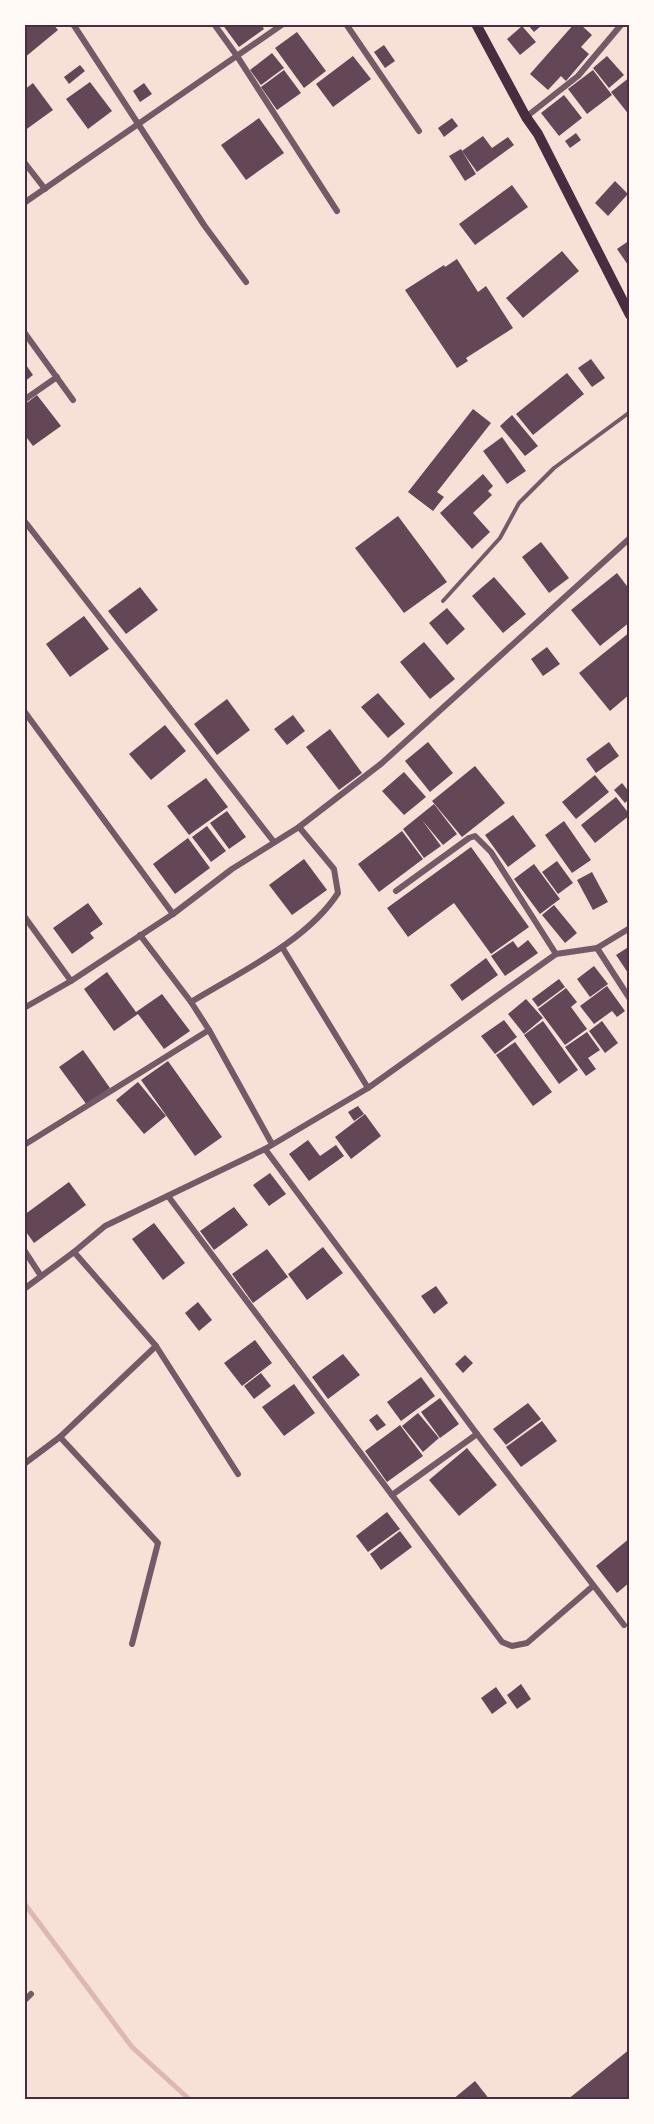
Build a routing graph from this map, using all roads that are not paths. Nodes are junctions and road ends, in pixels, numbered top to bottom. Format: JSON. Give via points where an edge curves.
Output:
{"nodes":[{"id":1,"x":73,"y":24,"type":"edge"},
{"id":2,"x":214,"y":24,"type":"edge"},
{"id":3,"x":283,"y":24,"type":"edge"},
{"id":4,"x":346,"y":24,"type":"edge"},
{"id":5,"x":476,"y":24,"type":"edge"},
{"id":6,"x":621,"y":24,"type":"edge"},
{"id":7,"x":237,"y":56,"type":"junction"},
{"id":8,"x":526,"y":117,"type":"junction"},
{"id":9,"x":138,"y":124,"type":"junction"},
{"id":10,"x":419,"y":131,"type":"dead end"},
{"id":11,"x":24,"y":162,"type":"edge"},
{"id":12,"x":45,"y":189,"type":"junction"},
{"id":13,"x":24,"y":203,"type":"edge"},
{"id":14,"x":337,"y":211,"type":"dead end"},
{"id":15,"x":246,"y":282,"type":"dead end"},
{"id":16,"x":630,"y":315,"type":"edge"},
{"id":17,"x":24,"y":332,"type":"edge"},
{"id":18,"x":57,"y":377,"type":"junction"},
{"id":19,"x":24,"y":400,"type":"edge"},
{"id":20,"x":73,"y":400,"type":"dead end"},
{"id":21,"x":630,"y":412,"type":"edge"},
{"id":22,"x":24,"y":524,"type":"edge"},
{"id":23,"x":630,"y":538,"type":"edge"},
{"id":24,"x":443,"y":601,"type":"dead end"},
{"id":25,"x":24,"y":711,"type":"edge"},
{"id":26,"x":299,"y":827,"type":"junction"},
{"id":27,"x":274,"y":842,"type":"junction"},
{"id":28,"x":396,"y":891,"type":"dead end"},
{"id":29,"x":173,"y":914,"type":"junction"},
{"id":30,"x":24,"y":916,"type":"edge"},
{"id":31,"x":630,"y":928,"type":"edge"},
{"id":32,"x":140,"y":935,"type":"junction"},
{"id":33,"x":282,"y":946,"type":"junction"},
{"id":34,"x":597,"y":948,"type":"junction"},
{"id":35,"x":556,"y":954,"type":"junction"},
{"id":36,"x":71,"y":981,"type":"junction"},
{"id":37,"x":630,"y":999,"type":"edge"},
{"id":38,"x":190,"y":1002,"type":"junction"},
{"id":39,"x":24,"y":1008,"type":"edge"},
{"id":40,"x":209,"y":1030,"type":"junction"},
{"id":41,"x":368,"y":1088,"type":"junction"},
{"id":42,"x":272,"y":1144,"type":"junction"},
{"id":43,"x":24,"y":1145,"type":"edge"},
{"id":44,"x":265,"y":1149,"type":"junction"},
{"id":45,"x":168,"y":1196,"type":"junction"},
{"id":46,"x":24,"y":1250,"type":"edge"},
{"id":47,"x":74,"y":1252,"type":"junction"},
{"id":48,"x":41,"y":1276,"type":"junction"},
{"id":49,"x":24,"y":1289,"type":"edge"},
{"id":50,"x":156,"y":1346,"type":"junction"},
{"id":51,"x":477,"y":1434,"type":"junction"},
{"id":52,"x":60,"y":1437,"type":"junction"},
{"id":53,"x":24,"y":1464,"type":"edge"},
{"id":54,"x":238,"y":1474,"type":"dead end"},
{"id":55,"x":392,"y":1495,"type":"junction"},
{"id":56,"x":593,"y":1586,"type":"junction"},
{"id":57,"x":624,"y":1625,"type":"dead end"},
{"id":58,"x":132,"y":1644,"type":"dead end"},
{"id":59,"x":31,"y":1994,"type":"dead end"},
{"id":60,"x":24,"y":2001,"type":"edge"}],
"edges":[{"from":1,"to":9,"type":"street"},
{"from":2,"to":7,"type":"street"},
{"from":3,"to":7,"type":"street"},
{"from":4,"to":10,"type":"street"},
{"from":5,"to":8,"type":"main road"},
{"from":6,"to":8,"type":"street","via":[[578,76]]},
{"from":7,"to":9,"type":"street"},
{"from":7,"to":14,"type":"street"},
{"from":8,"to":16,"type":"main road"},
{"from":9,"to":12,"type":"street"},
{"from":9,"to":15,"type":"street"},
{"from":11,"to":12,"type":"street"},
{"from":12,"to":13,"type":"street"},
{"from":17,"to":18,"type":"street"},
{"from":18,"to":19,"type":"street"},
{"from":18,"to":20,"type":"street"},
{"from":21,"to":24,"type":"lane","via":[[554,468],[519,503],[500,538]]},
{"from":22,"to":27,"type":"street"},
{"from":23,"to":26,"type":"street","via":[[382,762]]},
{"from":25,"to":29,"type":"street"},
{"from":26,"to":27,"type":"street"},
{"from":26,"to":33,"type":"street","via":[[334,869],[338,893],[327,910]]},
{"from":27,"to":29,"type":"street"},
{"from":28,"to":35,"type":"street","via":[[475,836],[491,852]]},
{"from":29,"to":32,"type":"street"},
{"from":30,"to":36,"type":"street"},
{"from":31,"to":34,"type":"street"},
{"from":32,"to":36,"type":"street"},
{"from":32,"to":38,"type":"street"},
{"from":33,"to":38,"type":"street"},
{"from":33,"to":41,"type":"street"},
{"from":34,"to":35,"type":"street"},
{"from":34,"to":37,"type":"street"},
{"from":35,"to":41,"type":"street"},
{"from":36,"to":39,"type":"street"},
{"from":38,"to":40,"type":"street"},
{"from":40,"to":42,"type":"street"},
{"from":40,"to":43,"type":"street"},
{"from":41,"to":42,"type":"street"},
{"from":42,"to":44,"type":"street"},
{"from":44,"to":45,"type":"street"},
{"from":44,"to":51,"type":"street"},
{"from":45,"to":47,"type":"street","via":[[105,1226]]},
{"from":45,"to":55,"type":"street"},
{"from":46,"to":48,"type":"street"},
{"from":47,"to":48,"type":"street"},
{"from":47,"to":50,"type":"street"},
{"from":48,"to":49,"type":"street"},
{"from":50,"to":52,"type":"street"},
{"from":50,"to":54,"type":"street"},
{"from":51,"to":55,"type":"street"},
{"from":51,"to":56,"type":"street"},
{"from":52,"to":53,"type":"street"},
{"from":52,"to":58,"type":"street","via":[[158,1543]]},
{"from":55,"to":56,"type":"street","via":[[501,1642],[512,1646],[527,1642]]},
{"from":56,"to":57,"type":"street"},
{"from":59,"to":60,"type":"street"}]}
